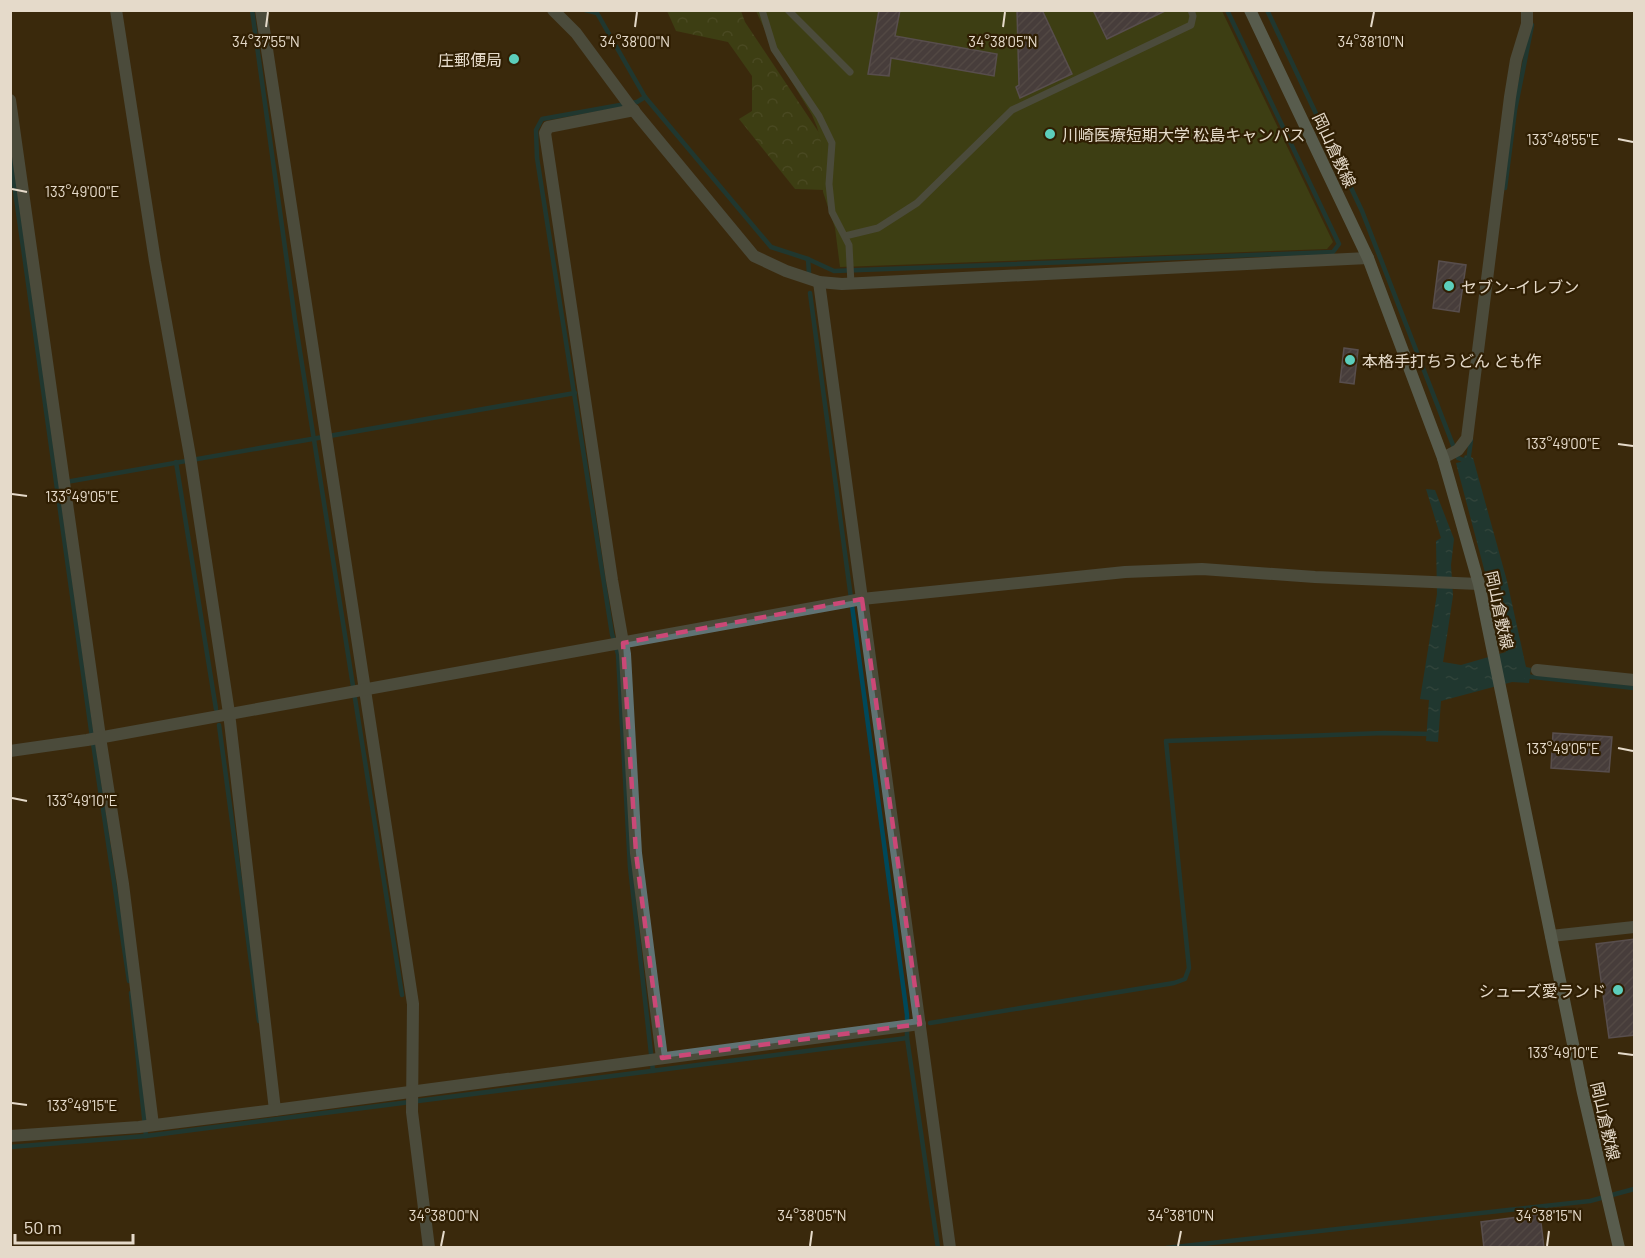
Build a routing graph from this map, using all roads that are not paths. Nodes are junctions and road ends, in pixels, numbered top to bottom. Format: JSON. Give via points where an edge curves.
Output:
{"nodes":[{"id":1,"x":116,"y":10,"type":"edge"},
{"id":2,"x":261,"y":10,"type":"edge"},
{"id":3,"x":553,"y":10,"type":"edge"},
{"id":4,"x":762,"y":10,"type":"edge"},
{"id":5,"x":788,"y":10,"type":"edge"},
{"id":6,"x":1191,"y":10,"type":"edge"},
{"id":7,"x":1250,"y":10,"type":"edge"},
{"id":8,"x":1527,"y":10,"type":"edge"},
{"id":9,"x":850,"y":72,"type":"dead end"},
{"id":10,"x":10,"y":100,"type":"edge"},
{"id":11,"x":630,"y":106,"type":"junction"},
{"id":12,"x":844,"y":236,"type":"junction"},
{"id":13,"x":1368,"y":258,"type":"junction"},
{"id":14,"x":850,"y":276,"type":"junction"},
{"id":15,"x":819,"y":282,"type":"junction"},
{"id":16,"x":1452,"y":453,"type":"junction"},
{"id":17,"x":1479,"y":584,"type":"junction"},
{"id":18,"x":854,"y":601,"type":"junction"},
{"id":19,"x":617,"y":644,"type":"junction"},
{"id":20,"x":1537,"y":670,"type":"dead end"},
{"id":21,"x":1635,"y":680,"type":"edge"},
{"id":22,"x":358,"y":689,"type":"junction"},
{"id":23,"x":229,"y":713,"type":"junction"},
{"id":24,"x":94,"y":738,"type":"junction"},
{"id":25,"x":10,"y":751,"type":"edge"},
{"id":26,"x":1635,"y":927,"type":"edge"},
{"id":27,"x":1551,"y":936,"type":"junction"},
{"id":28,"x":911,"y":1025,"type":"junction"},
{"id":29,"x":656,"y":1059,"type":"junction"},
{"id":30,"x":412,"y":1094,"type":"junction"},
{"id":31,"x":275,"y":1110,"type":"junction"},
{"id":32,"x":147,"y":1126,"type":"junction"},
{"id":33,"x":10,"y":1136,"type":"edge"},
{"id":34,"x":429,"y":1248,"type":"edge"},
{"id":35,"x":950,"y":1248,"type":"edge"},
{"id":36,"x":1619,"y":1248,"type":"edge"}],
"edges":[{"from":1,"to":23,"type":"street"},
{"from":2,"to":22,"type":"street","via":[[326,437]]},
{"from":3,"to":11,"type":"street","via":[[576,33]]},
{"from":4,"to":12,"type":"lane","via":[[774,49],[819,116],[832,143],[832,212]]},
{"from":5,"to":9,"type":"lane"},
{"from":6,"to":12,"type":"lane","via":[[1191,26],[1012,110],[917,203],[878,228]]},
{"from":7,"to":13,"type":"main road","name":"岡山倉敷線"},
{"from":8,"to":16,"type":"street","via":[[1510,97],[1467,438]]},
{"from":10,"to":24,"type":"street","via":[[64,481]]},
{"from":11,"to":15,"type":"street","via":[[754,256]]},
{"from":11,"to":19,"type":"street","via":[[548,128],[545,133]]},
{"from":12,"to":14,"type":"lane","via":[[849,245]]},
{"from":13,"to":14,"type":"street"},
{"from":13,"to":16,"type":"main road","name":"岡山倉敷線"},
{"from":14,"to":15,"type":"street"},
{"from":15,"to":18,"type":"street"},
{"from":16,"to":17,"type":"main road","name":"岡山倉敷線"},
{"from":17,"to":18,"type":"street","via":[[1202,569],[1125,572]]},
{"from":17,"to":27,"type":"main road","name":"岡山倉敷線"},
{"from":18,"to":19,"type":"street"},
{"from":18,"to":28,"type":"street"},
{"from":19,"to":22,"type":"street"},
{"from":19,"to":29,"type":"street","via":[[625,654],[636,853]]},
{"from":20,"to":21,"type":"street"},
{"from":22,"to":23,"type":"street"},
{"from":22,"to":30,"type":"street","via":[[413,1004]]},
{"from":23,"to":24,"type":"street"},
{"from":23,"to":31,"type":"street"},
{"from":24,"to":25,"type":"street"},
{"from":24,"to":32,"type":"street","via":[[132,951]]},
{"from":26,"to":27,"type":"street"},
{"from":27,"to":36,"type":"main road","name":"岡山倉敷線","via":[[1582,1093]]},
{"from":28,"to":29,"type":"street"},
{"from":28,"to":35,"type":"street"},
{"from":29,"to":30,"type":"street"},
{"from":30,"to":31,"type":"street"},
{"from":30,"to":34,"type":"street"},
{"from":31,"to":32,"type":"street"},
{"from":32,"to":33,"type":"street"}]}
